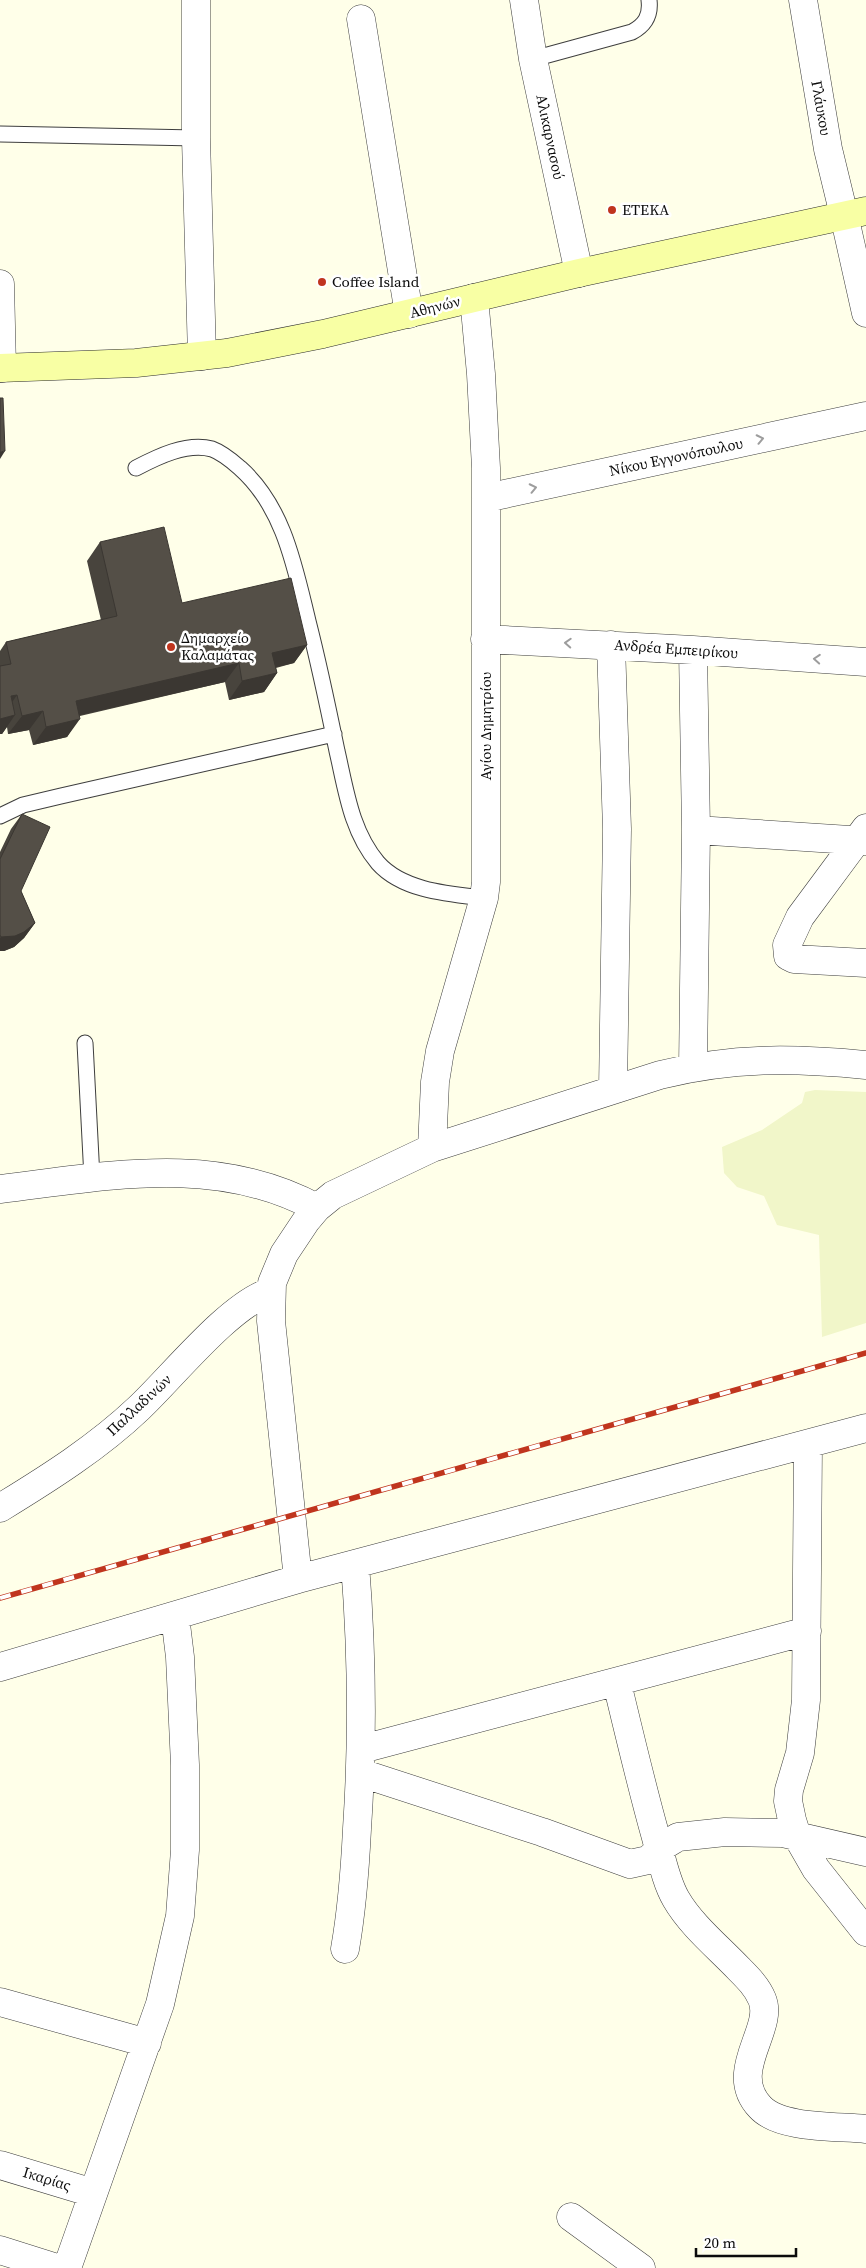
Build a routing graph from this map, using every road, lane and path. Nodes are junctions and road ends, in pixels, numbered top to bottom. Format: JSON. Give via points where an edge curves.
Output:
{"nodes":[{"id":1,"x":196,"y":0,"type":"edge"},
{"id":2,"x":524,"y":0,"type":"edge"},
{"id":3,"x":649,"y":0,"type":"edge"},
{"id":4,"x":803,"y":0,"type":"edge"},
{"id":5,"x":361,"y":19,"type":"dead end"},
{"id":6,"x":534,"y":58,"type":"junction"},
{"id":7,"x":0,"y":134,"type":"edge"},
{"id":8,"x":196,"y":138,"type":"junction"},
{"id":9,"x":855,"y":213,"type":"edge"},
{"id":10,"x":579,"y":273,"type":"junction"},
{"id":11,"x":0,"y":284,"type":"edge"},
{"id":12,"x":474,"y":298,"type":"junction"},
{"id":13,"x":866,"y":313,"type":"edge"},
{"id":14,"x":409,"y":314,"type":"junction"},
{"id":15,"x":202,"y":356,"type":"junction"},
{"id":16,"x":1,"y":368,"type":"edge"},
{"id":17,"x":866,"y":416,"type":"edge"},
{"id":18,"x":136,"y":468,"type":"dead end"},
{"id":19,"x":486,"y":498,"type":"junction"},
{"id":20,"x":485,"y":639,"type":"junction"},
{"id":21,"x":611,"y":645,"type":"junction"},
{"id":22,"x":693,"y":650,"type":"junction"},
{"id":23,"x":866,"y":662,"type":"edge"},
{"id":24,"x":334,"y":734,"type":"junction"},
{"id":25,"x":0,"y":816,"type":"edge"},
{"id":26,"x":696,"y":830,"type":"junction"},
{"id":27,"x":863,"y":836,"type":"edge"},
{"id":28,"x":484,"y":898,"type":"junction"},
{"id":29,"x":866,"y":962,"type":"edge"},
{"id":30,"x":85,"y":1043,"type":"dead end"},
{"id":31,"x":866,"y":1065,"type":"edge"},
{"id":32,"x":693,"y":1068,"type":"junction"},
{"id":33,"x":613,"y":1090,"type":"junction"},
{"id":34,"x":432,"y":1148,"type":"junction"},
{"id":35,"x":92,"y":1178,"type":"junction"},
{"id":36,"x":0,"y":1189,"type":"edge"},
{"id":37,"x":317,"y":1208,"type":"junction"},
{"id":38,"x":270,"y":1292,"type":"junction"},
{"id":39,"x":866,"y":1428,"type":"edge"},
{"id":40,"x":808,"y":1444,"type":"junction"},
{"id":41,"x":0,"y":1508,"type":"edge"},
{"id":42,"x":354,"y":1564,"type":"junction"},
{"id":43,"x":298,"y":1579,"type":"junction"},
{"id":44,"x":175,"y":1616,"type":"junction"},
{"id":45,"x":807,"y":1631,"type":"junction"},
{"id":46,"x":0,"y":1666,"type":"edge"},
{"id":47,"x":617,"y":1683,"type":"junction"},
{"id":48,"x":362,"y":1761,"type":"junction"},
{"id":49,"x":797,"y":1836,"type":"junction"},
{"id":50,"x":659,"y":1850,"type":"junction"},
{"id":51,"x":866,"y":1852,"type":"edge"},
{"id":52,"x":866,"y":1932,"type":"edge"},
{"id":53,"x":345,"y":1949,"type":"dead end"},
{"id":54,"x":0,"y":2002,"type":"edge"},
{"id":55,"x":147,"y":2043,"type":"junction"},
{"id":56,"x":866,"y":2129,"type":"edge"},
{"id":57,"x":0,"y":2165,"type":"edge"},
{"id":58,"x":93,"y":2193,"type":"junction"},
{"id":59,"x":571,"y":2217,"type":"dead end"},
{"id":60,"x":0,"y":2250,"type":"edge"},
{"id":61,"x":56,"y":2268,"type":"edge"},
{"id":62,"x":67,"y":2268,"type":"edge"},
{"id":63,"x":641,"y":2268,"type":"edge"}],
"edges":[{"from":1,"to":8,"type":"street"},
{"from":2,"to":6,"type":"street","name":"Αλικαρνασού"},
{"from":3,"to":6,"type":"lane","via":[[648,17],[641,27],[632,32]]},
{"from":4,"to":9,"type":"street","name":"Γλάυκου","via":[[827,140]]},
{"from":5,"to":14,"type":"street"},
{"from":6,"to":10,"type":"street","name":"Αλικαρνασού"},
{"from":7,"to":8,"type":"lane"},
{"from":8,"to":15,"type":"street"},
{"from":9,"to":10,"type":"main road","name":"Αθηνών"},
{"from":9,"to":13,"type":"street","name":"Γλάυκου"},
{"from":10,"to":12,"type":"main road","name":"Αθηνών"},
{"from":11,"to":16,"type":"street"},
{"from":12,"to":14,"type":"main road","name":"Αθηνών"},
{"from":12,"to":19,"type":"street","name":"Αγίου Δημητρίου"},
{"from":14,"to":15,"type":"main road","name":"Αθηνών","via":[[281,343]]},
{"from":15,"to":16,"type":"main road","name":"Αθηνών","via":[[136,363]]},
{"from":19,"to":17,"type":"street","name":"Νίκου Εγγονόπουλου","one_way":true},
{"from":18,"to":24,"type":"lane","via":[[178,451],[210,449],[232,461],[262,493],[278,521],[295,570]]},
{"from":19,"to":20,"type":"street","name":"Αγίου Δημητρίου"},
{"from":21,"to":20,"type":"street","name":"Ανδρέα Εμπειρίκου","one_way":true},
{"from":20,"to":28,"type":"street","name":"Αγίου Δημητρίου","via":[[487,866]]},
{"from":21,"to":22,"type":"street","name":"Ανδρέα Εμπειρίκου"},
{"from":21,"to":33,"type":"street","via":[[617,829]]},
{"from":23,"to":22,"type":"street","name":"Ανδρέα Εμπειρίκου","one_way":true},
{"from":22,"to":26,"type":"street"},
{"from":24,"to":25,"type":"lane","via":[[23,805]]},
{"from":24,"to":28,"type":"lane","via":[[352,818],[363,842],[380,865],[420,887]]},
{"from":26,"to":27,"type":"street"},
{"from":26,"to":32,"type":"street"},
{"from":27,"to":29,"type":"street","via":[[800,917],[787,945],[788,956],[794,959]]},
{"from":28,"to":34,"type":"street","name":"Αγίου Δημητρίου","via":[[439,1057]]},
{"from":30,"to":35,"type":"lane"},
{"from":31,"to":32,"type":"street","via":[[784,1059]]},
{"from":32,"to":33,"type":"street"},
{"from":33,"to":34,"type":"street"},
{"from":34,"to":37,"type":"street","via":[[348,1186]]},
{"from":35,"to":36,"type":"street"},
{"from":35,"to":37,"type":"street","via":[[163,1172],[227,1177],[277,1189]]},
{"from":37,"to":38,"type":"street","via":[[284,1254]]},
{"from":38,"to":41,"type":"street","name":"Παλλαδινών","via":[[250,1302],[221,1326],[139,1408],[98,1443],[62,1470]]},
{"from":38,"to":43,"type":"street"},
{"from":39,"to":40,"type":"street"},
{"from":40,"to":42,"type":"street"},
{"from":40,"to":45,"type":"street"},
{"from":42,"to":43,"type":"street"},
{"from":42,"to":48,"type":"street","via":[[361,1641]]},
{"from":43,"to":44,"type":"street"},
{"from":44,"to":46,"type":"street"},
{"from":44,"to":55,"type":"street","via":[[185,1766],[184,1885],[170,1969]]},
{"from":45,"to":47,"type":"street"},
{"from":45,"to":49,"type":"street","via":[[803,1734],[788,1801]]},
{"from":47,"to":48,"type":"street"},
{"from":47,"to":50,"type":"street"},
{"from":48,"to":50,"type":"street","via":[[501,1819],[630,1864],[648,1860]]},
{"from":48,"to":53,"type":"street","via":[[352,1909]]},
{"from":49,"to":50,"type":"street","via":[[769,1832],[706,1833],[678,1837]]},
{"from":49,"to":51,"type":"street"},
{"from":49,"to":52,"type":"street","via":[[816,1869]]},
{"from":50,"to":56,"type":"street","via":[[672,1891],[682,1908],[762,1998],[764,2014],[750,2059],[749,2076],[752,2093],[760,2107],[782,2120]]},
{"from":54,"to":55,"type":"street"},
{"from":55,"to":58,"type":"street"},
{"from":57,"to":58,"type":"street","name":"Ικαρίας"},
{"from":58,"to":62,"type":"street"},
{"from":59,"to":63,"type":"street"},
{"from":60,"to":61,"type":"street"}]}
